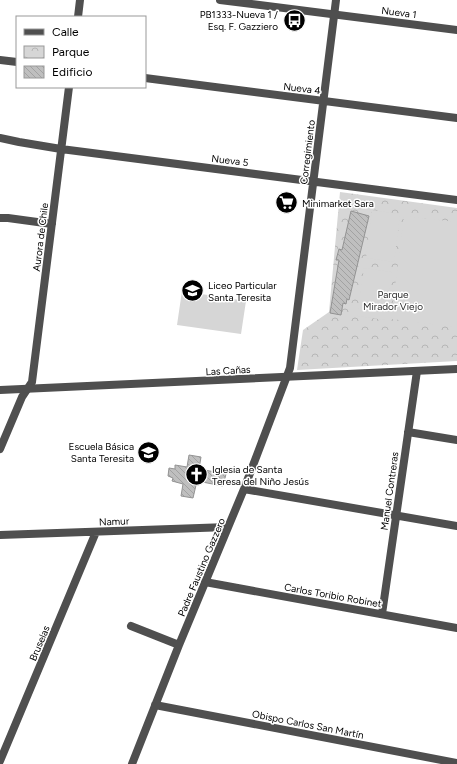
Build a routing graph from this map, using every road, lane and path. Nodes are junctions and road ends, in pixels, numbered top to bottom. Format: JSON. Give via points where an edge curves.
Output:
{"nodes":[{"id":1,"x":80,"y":0,"type":"edge"},
{"id":2,"x":220,"y":0,"type":"edge"},
{"id":3,"x":336,"y":0,"type":"edge"},
{"id":4,"x":334,"y":14,"type":"junction"},
{"id":5,"x":78,"y":16,"type":"edge"},
{"id":6,"x":457,"y":30,"type":"edge"},
{"id":7,"x":0,"y":60,"type":"edge"},
{"id":8,"x":16,"y":62,"type":"edge"},
{"id":9,"x":146,"y":78,"type":"edge"},
{"id":10,"x":69,"y":88,"type":"edge"},
{"id":11,"x":324,"y":101,"type":"junction"},
{"id":12,"x":457,"y":118,"type":"edge"},
{"id":13,"x":0,"y":138,"type":"edge"},
{"id":14,"x":61,"y":149,"type":"junction"},
{"id":15,"x":314,"y":181,"type":"junction"},
{"id":16,"x":457,"y":200,"type":"edge"},
{"id":17,"x":0,"y":218,"type":"edge"},
{"id":18,"x":52,"y":224,"type":"junction"},
{"id":19,"x":457,"y":369,"type":"edge"},
{"id":20,"x":416,"y":371,"type":"junction"},
{"id":21,"x":287,"y":377,"type":"junction"},
{"id":22,"x":28,"y":389,"type":"junction"},
{"id":23,"x":0,"y":390,"type":"edge"},
{"id":24,"x":408,"y":432,"type":"junction"},
{"id":25,"x":457,"y":440,"type":"edge"},
{"id":26,"x":0,"y":449,"type":"edge"},
{"id":27,"x":244,"y":489,"type":"junction"},
{"id":28,"x":396,"y":516,"type":"junction"},
{"id":29,"x":457,"y":526,"type":"edge"},
{"id":30,"x":228,"y":527,"type":"junction"},
{"id":31,"x":96,"y":532,"type":"junction"},
{"id":32,"x":0,"y":535,"type":"edge"},
{"id":33,"x":205,"y":582,"type":"junction"},
{"id":34,"x":382,"y":614,"type":"junction"},
{"id":35,"x":131,"y":626,"type":"dead end"},
{"id":36,"x":457,"y":628,"type":"edge"},
{"id":37,"x":179,"y":645,"type":"junction"},
{"id":38,"x":155,"y":705,"type":"junction"},
{"id":39,"x":0,"y":762,"type":"edge"},
{"id":40,"x":457,"y":763,"type":"edge"},
{"id":41,"x":132,"y":764,"type":"edge"}],
"edges":[{"from":1,"to":5,"type":"street"},
{"from":2,"to":4,"type":"street","name":"Nueva 1"},
{"from":3,"to":4,"type":"street","name":"Corregimiento"},
{"from":4,"to":6,"type":"street","name":"Nueva 1"},
{"from":4,"to":11,"type":"street","name":"Corregimiento"},
{"from":7,"to":8,"type":"street"},
{"from":9,"to":11,"type":"street","name":"Nueva 4"},
{"from":10,"to":14,"type":"street","name":"Aurora de Chile"},
{"from":11,"to":12,"type":"street","name":"Nueva 4"},
{"from":11,"to":15,"type":"street","name":"Corregimiento"},
{"from":13,"to":14,"type":"street","name":"Nueva 5"},
{"from":14,"to":15,"type":"street","name":"Nueva 5"},
{"from":14,"to":18,"type":"street","name":"Aurora de Chile"},
{"from":15,"to":16,"type":"street","name":"Nueva 5"},
{"from":15,"to":21,"type":"street","name":"Corregimiento","via":[[293,352]]},
{"from":17,"to":18,"type":"street"},
{"from":18,"to":22,"type":"street","name":"Aurora de Chile","via":[[32,382]]},
{"from":19,"to":20,"type":"street","name":"Las Cañas"},
{"from":20,"to":21,"type":"street","name":"Las Cañas"},
{"from":20,"to":24,"type":"street","name":"Manuel Contreras"},
{"from":21,"to":22,"type":"street","name":"Las Cañas"},
{"from":21,"to":27,"type":"street","name":"Padre Faustino Gazzero"},
{"from":22,"to":23,"type":"street","name":"Las Cañas"},
{"from":22,"to":26,"type":"street","name":"Aurora de Chile"},
{"from":24,"to":25,"type":"street"},
{"from":24,"to":28,"type":"street","name":"Manuel Contreras"},
{"from":27,"to":28,"type":"street"},
{"from":27,"to":30,"type":"street","name":"Padre Faustino Gazzero"},
{"from":28,"to":29,"type":"street"},
{"from":28,"to":34,"type":"street","name":"Manuel Contreras"},
{"from":30,"to":31,"type":"street","name":"Namur"},
{"from":30,"to":33,"type":"street","name":"Padre Faustino Gazzero"},
{"from":31,"to":32,"type":"street","name":"Namur"},
{"from":31,"to":39,"type":"street","name":"Bruselas"},
{"from":33,"to":34,"type":"street","name":"Carlos Toribio Robinet"},
{"from":33,"to":37,"type":"street","name":"Padre Faustino Gazzero"},
{"from":34,"to":36,"type":"street","name":"Carlos Toribio Robinet"},
{"from":35,"to":37,"type":"street"},
{"from":37,"to":38,"type":"street","name":"Padre Faustino Gazzero"},
{"from":38,"to":40,"type":"street","name":"Obispo Carlos San Martín"},
{"from":38,"to":41,"type":"street","name":"Padre Faustino Gazzero"}]}
